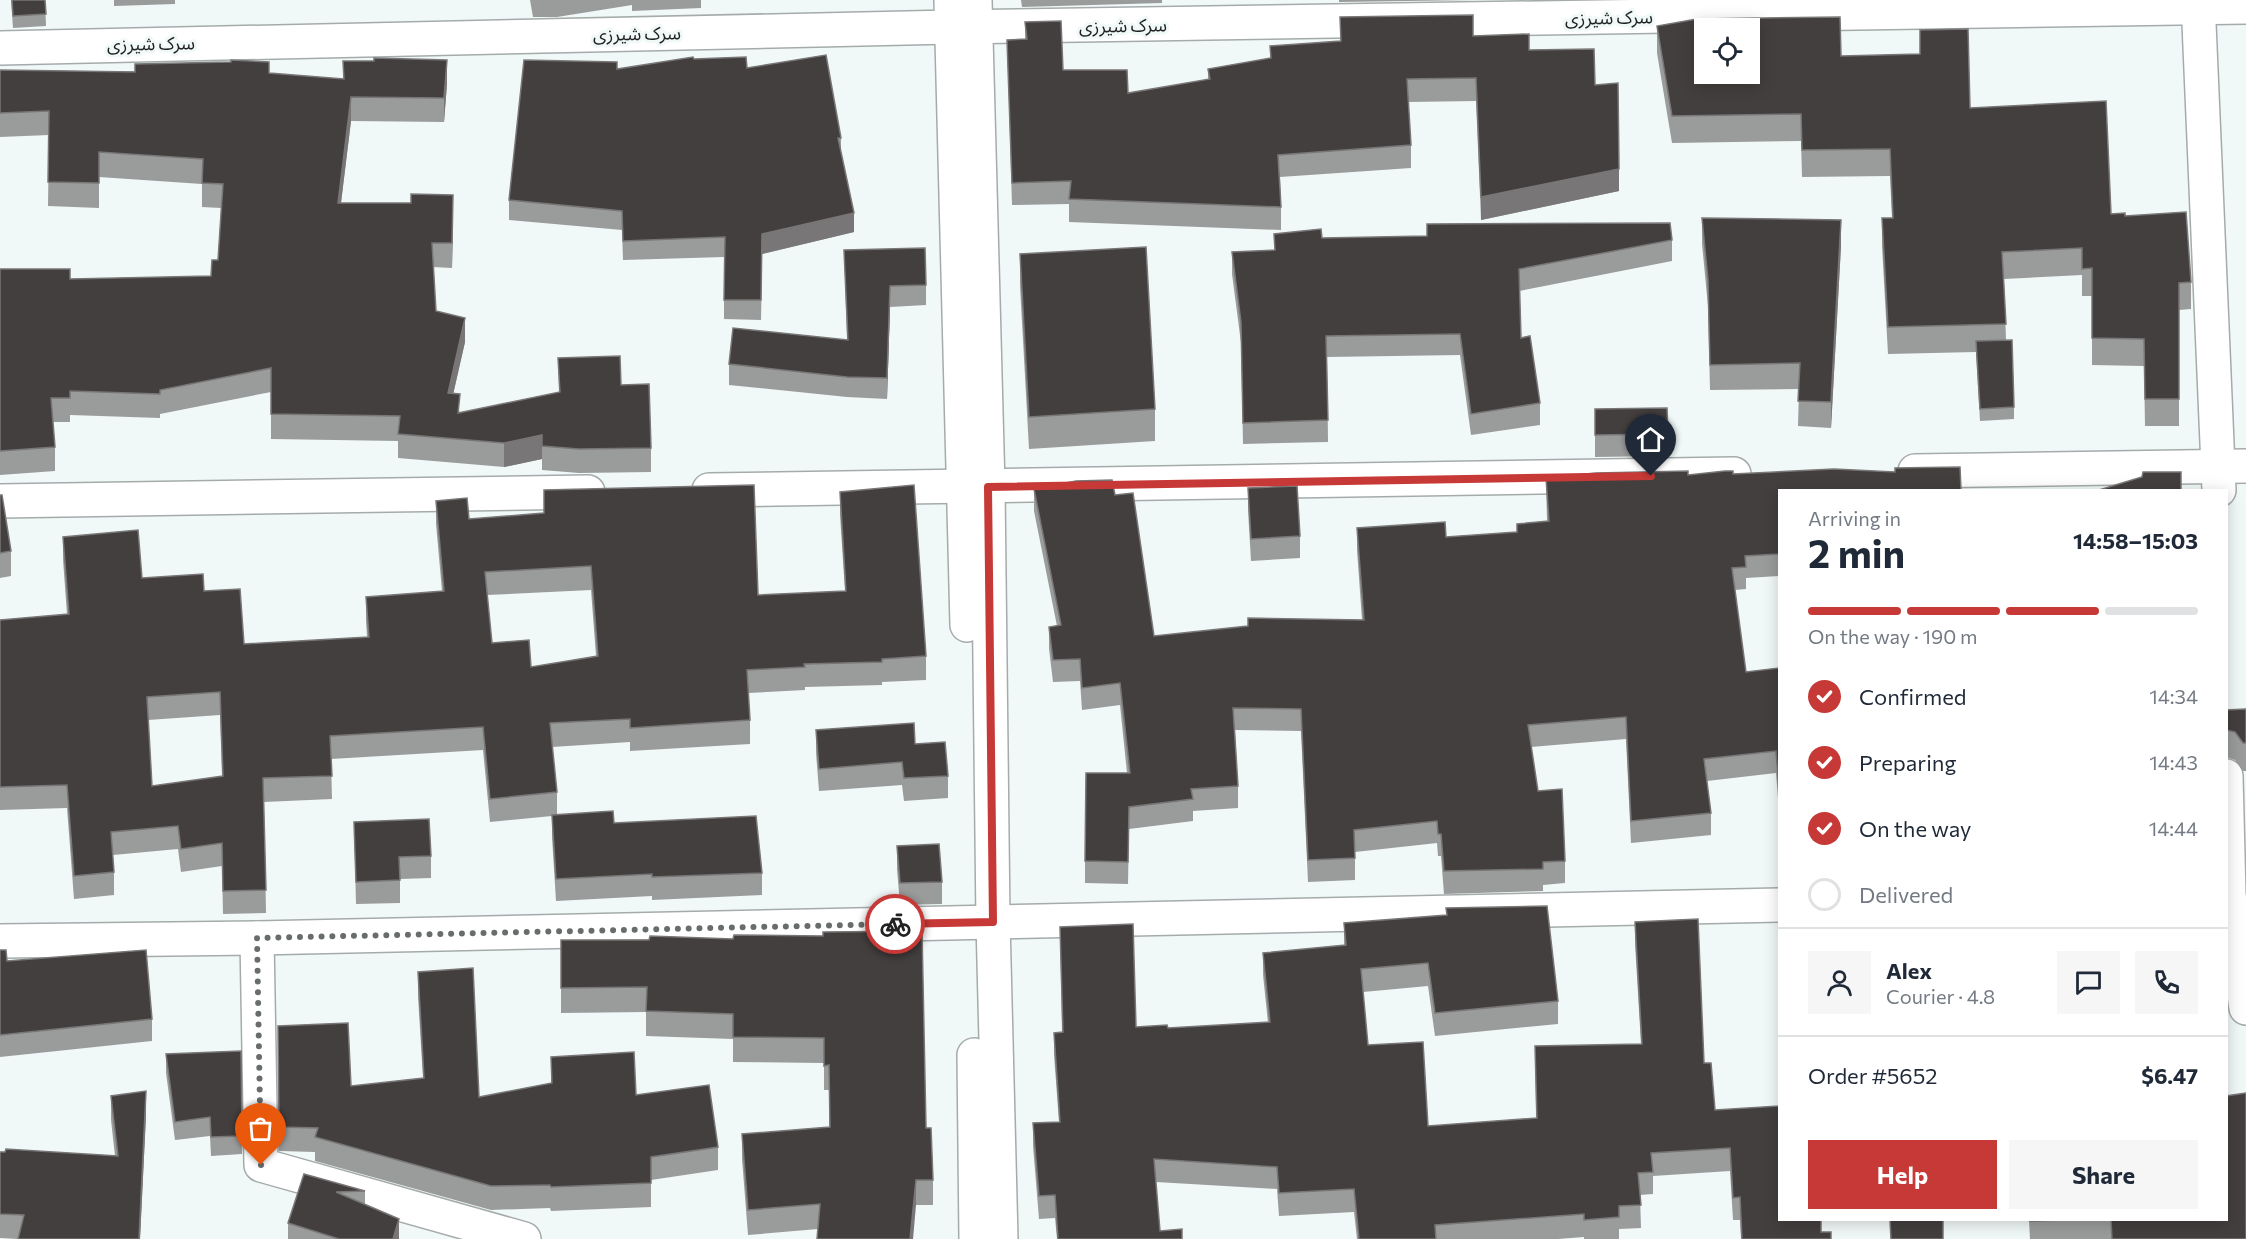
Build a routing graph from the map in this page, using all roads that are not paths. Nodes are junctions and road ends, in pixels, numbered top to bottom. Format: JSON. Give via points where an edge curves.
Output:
{"nodes":[{"id":1,"x":2198,"y":4,"type":"edge"},
{"id":2,"x":2246,"y":7,"type":"edge"},
{"id":3,"x":963,"y":14,"type":"edge"},
{"id":4,"x":0,"y":48,"type":"edge"},
{"id":5,"x":1884,"y":472,"type":"edge"},
{"id":6,"x":1765,"y":474,"type":"edge"},
{"id":7,"x":2228,"y":474,"type":"edge"},
{"id":8,"x":976,"y":486,"type":"junction"},
{"id":9,"x":679,"y":490,"type":"edge"},
{"id":10,"x":619,"y":491,"type":"edge"},
{"id":11,"x":0,"y":501,"type":"edge"},
{"id":12,"x":2228,"y":806,"type":"edge"},
{"id":13,"x":2234,"y":894,"type":"edge"},
{"id":14,"x":1778,"y":905,"type":"edge"},
{"id":15,"x":982,"y":922,"type":"junction"},
{"id":16,"x":257,"y":938,"type":"junction"},
{"id":17,"x":0,"y":941,"type":"edge"},
{"id":18,"x":2246,"y":1008,"type":"edge"},
{"id":19,"x":524,"y":1239,"type":"edge"},
{"id":20,"x":976,"y":1239,"type":"edge"},
{"id":21,"x":1001,"y":1239,"type":"edge"}],
"edges":[{"from":1,"to":2,"type":"street","name":"سرک شیرزی"},
{"from":1,"to":3,"type":"street","name":"سرک شیرزی"},
{"from":1,"to":7,"type":"street"},
{"from":3,"to":4,"type":"street","name":"سرک شیرزی"},
{"from":3,"to":8,"type":"street"},
{"from":5,"to":7,"type":"street"},
{"from":6,"to":8,"type":"street"},
{"from":8,"to":9,"type":"street"},
{"from":8,"to":15,"type":"street"},
{"from":10,"to":11,"type":"street"},
{"from":12,"to":13,"type":"street"},
{"from":13,"to":18,"type":"street"},
{"from":14,"to":15,"type":"street"},
{"from":15,"to":16,"type":"street"},
{"from":15,"to":20,"type":"street"},
{"from":15,"to":21,"type":"street"},
{"from":16,"to":17,"type":"street"},
{"from":16,"to":19,"type":"street","via":[[261,1165]]}]}
